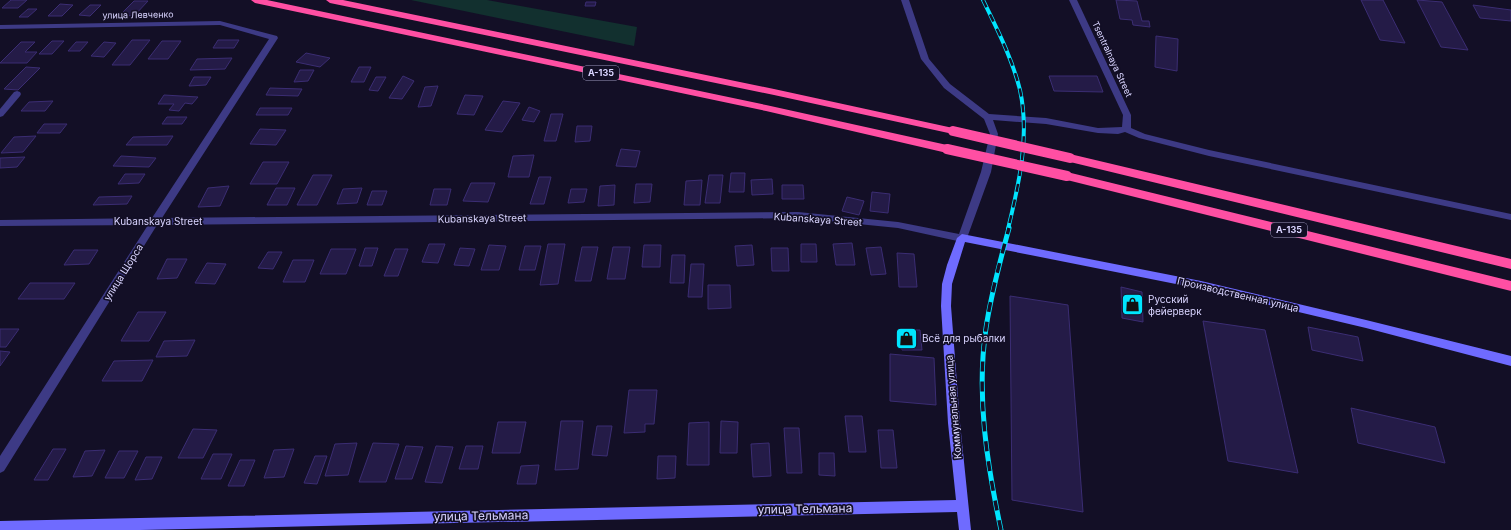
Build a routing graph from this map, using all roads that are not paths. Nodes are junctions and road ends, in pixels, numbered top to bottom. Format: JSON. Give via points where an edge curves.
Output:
{"nodes":[{"id":1,"x":255,"y":0,"type":"edge"},
{"id":2,"x":330,"y":0,"type":"edge"},
{"id":3,"x":905,"y":0,"type":"edge"},
{"id":4,"x":1072,"y":0,"type":"edge"},
{"id":5,"x":0,"y":27,"type":"edge"},
{"id":6,"x":274,"y":38,"type":"joint"},
{"id":7,"x":16,"y":94,"type":"dead end"},
{"id":8,"x":0,"y":114,"type":"edge"},
{"id":9,"x":987,"y":117,"type":"junction"},
{"id":10,"x":1126,"y":128,"type":"junction"},
{"id":11,"x":1511,"y":217,"type":"edge"},
{"id":12,"x":0,"y":222,"type":"edge"},
{"id":13,"x":155,"y":222,"type":"junction"},
{"id":14,"x":962,"y":238,"type":"junction"},
{"id":15,"x":1511,"y":264,"type":"edge"},
{"id":16,"x":1511,"y":286,"type":"edge"},
{"id":17,"x":1511,"y":361,"type":"edge"},
{"id":18,"x":0,"y":467,"type":"edge"},
{"id":19,"x":962,"y":506,"type":"junction"},
{"id":20,"x":0,"y":527,"type":"edge"},
{"id":21,"x":965,"y":530,"type":"edge"}],
"edges":[{"from":1,"to":16,"type":"highway","number":"А-135","bridge":true,"via":[[766,108],[1067,176]]},
{"from":2,"to":15,"type":"highway","number":"А-135","bridge":true,"via":[[953,131]]},
{"from":3,"to":9,"type":"street","via":[[925,59],[947,86]]},
{"from":4,"to":10,"type":"street","name":"Tsentralnaya Street","via":[[1127,115]]},
{"from":5,"to":6,"type":"street","name":"улица Левченко","via":[[220,23]]},
{"from":6,"to":13,"type":"street","name":"улица Щорса"},
{"from":7,"to":8,"type":"street"},
{"from":9,"to":10,"type":"street","via":[[1047,121],[1108,131]]},
{"from":9,"to":14,"type":"street","via":[[994,134],[988,164]]},
{"from":10,"to":11,"type":"street","via":[[1142,136],[1209,153]]},
{"from":12,"to":13,"type":"street","name":"Kubanskaya Street"},
{"from":13,"to":14,"type":"street","name":"Kubanskaya Street","via":[[798,215],[898,225]]},
{"from":13,"to":18,"type":"street","name":"улица Щорса"},
{"from":14,"to":17,"type":"street","name":"Производственная улица","via":[[1201,285]]},
{"from":14,"to":19,"type":"street","name":"Коммунальная улица","via":[[952,265],[946,306]]},
{"from":19,"to":20,"type":"street","name":"улица Тельмана"},
{"from":19,"to":21,"type":"street","name":"Коммунальная улица"}]}
